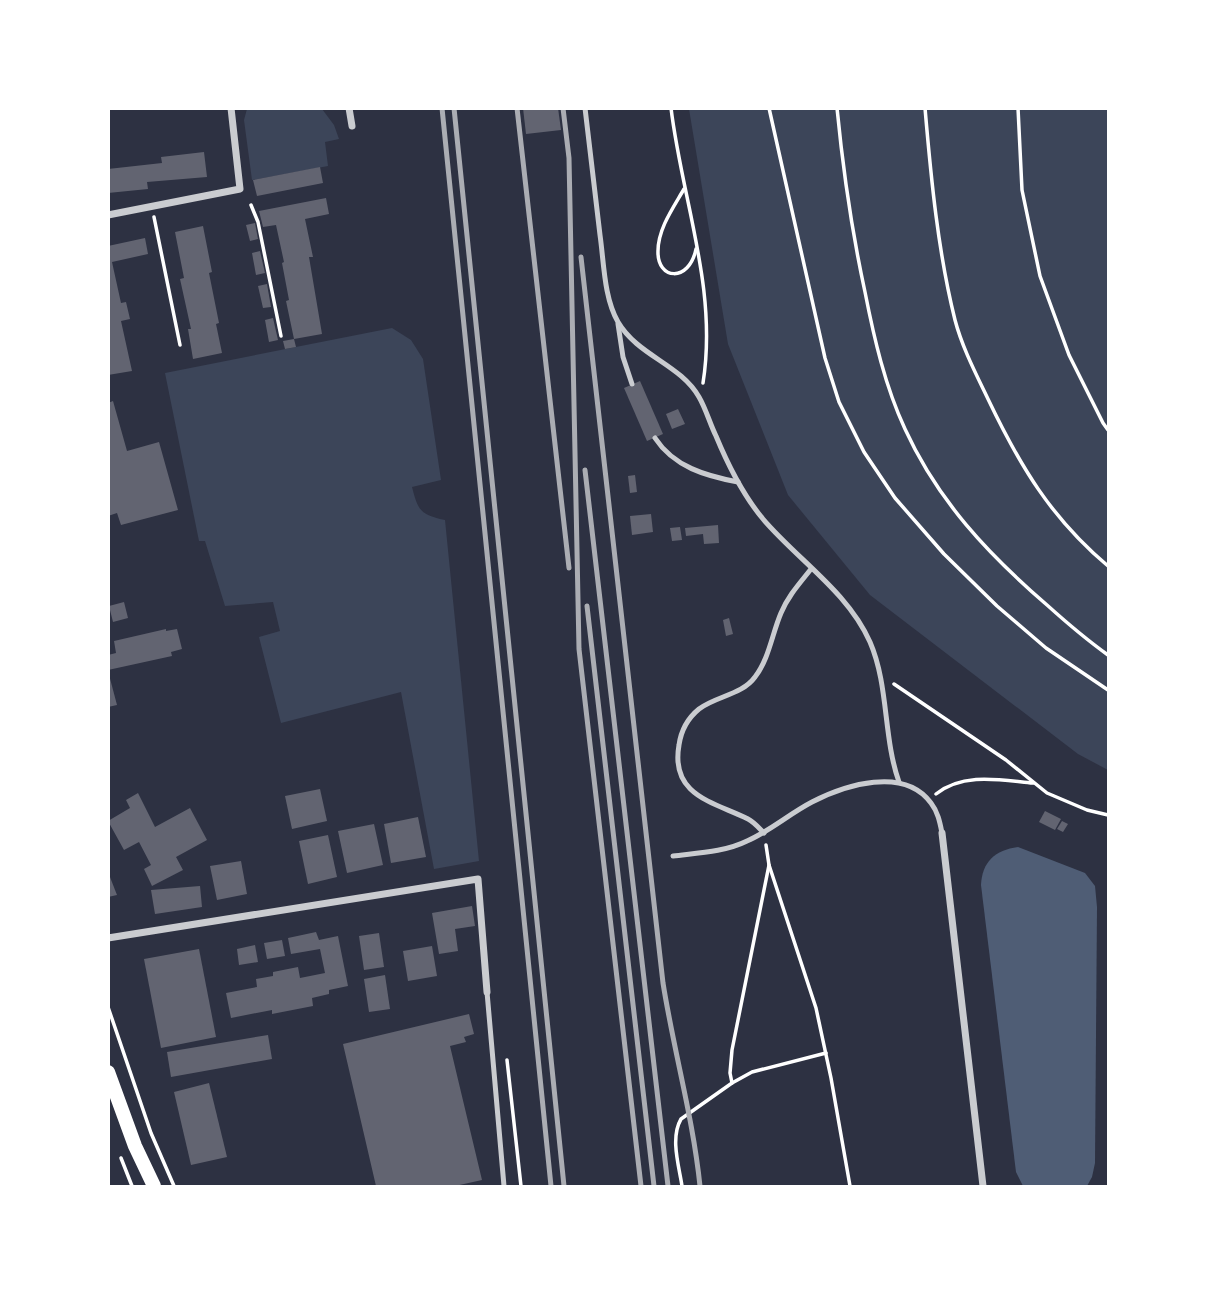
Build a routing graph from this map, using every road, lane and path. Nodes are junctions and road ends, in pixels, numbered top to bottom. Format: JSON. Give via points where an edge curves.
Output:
{"nodes":[{"id":1,"x":231,"y":108,"type":"edge"},
{"id":2,"x":349,"y":108,"type":"edge"},
{"id":3,"x":585,"y":108,"type":"edge"},
{"id":4,"x":671,"y":108,"type":"edge"},
{"id":5,"x":769,"y":108,"type":"edge"},
{"id":6,"x":837,"y":108,"type":"edge"},
{"id":7,"x":925,"y":108,"type":"edge"},
{"id":8,"x":1018,"y":108,"type":"edge"},
{"id":9,"x":352,"y":125,"type":"dead end"},
{"id":10,"x":685,"y":187,"type":"junction"},
{"id":11,"x":251,"y":205,"type":"dead end"},
{"id":12,"x":152,"y":206,"type":"junction"},
{"id":13,"x":108,"y":215,"type":"edge"},
{"id":14,"x":697,"y":244,"type":"junction"},
{"id":15,"x":618,"y":321,"type":"junction"},
{"id":16,"x":281,"y":336,"type":"dead end"},
{"id":17,"x":180,"y":345,"type":"dead end"},
{"id":18,"x":632,"y":384,"type":"dead end"},
{"id":19,"x":699,"y":398,"type":"junction"},
{"id":20,"x":1108,"y":430,"type":"edge"},
{"id":21,"x":655,"y":438,"type":"dead end"},
{"id":22,"x":738,"y":482,"type":"junction"},
{"id":23,"x":1108,"y":566,"type":"edge"},
{"id":24,"x":811,"y":569,"type":"junction"},
{"id":25,"x":1108,"y":655,"type":"edge"},
{"id":26,"x":880,"y":674,"type":"junction"},
{"id":27,"x":1108,"y":690,"type":"edge"},
{"id":28,"x":899,"y":782,"type":"junction"},
{"id":29,"x":1035,"y":783,"type":"junction"},
{"id":30,"x":930,"y":802,"type":"junction"},
{"id":31,"x":1108,"y":815,"type":"edge"},
{"id":32,"x":764,"y":833,"type":"junction"},
{"id":33,"x":942,"y":833,"type":"joint"},
{"id":34,"x":673,"y":856,"type":"dead end"},
{"id":35,"x":769,"y":865,"type":"junction"},
{"id":36,"x":108,"y":938,"type":"edge"},
{"id":37,"x":487,"y":992,"type":"joint"},
{"id":38,"x":108,"y":1007,"type":"edge"},
{"id":39,"x":826,"y":1053,"type":"junction"},
{"id":40,"x":108,"y":1072,"type":"edge"},
{"id":41,"x":732,"y":1083,"type":"junction"},
{"id":42,"x":112,"y":1093,"type":"edge"},
{"id":43,"x":154,"y":1186,"type":"edge"},
{"id":44,"x":174,"y":1186,"type":"edge"},
{"id":45,"x":504,"y":1186,"type":"edge"},
{"id":46,"x":682,"y":1186,"type":"edge"},
{"id":47,"x":850,"y":1186,"type":"edge"},
{"id":48,"x":983,"y":1186,"type":"edge"}],
"edges":[{"from":1,"to":12,"type":"street","via":[[240,189]]},
{"from":2,"to":9,"type":"street"},
{"from":3,"to":15,"type":"lane","via":[[606,279]]},
{"from":4,"to":10,"type":"path"},
{"from":5,"to":27,"type":"path","via":[[825,358],[839,402],[864,452],[895,498],[997,606],[1046,648]]},
{"from":6,"to":25,"type":"path","via":[[870,316],[904,428],[967,529],[1013,576]]},
{"from":7,"to":23,"type":"path","via":[[953,310],[978,379],[1029,478],[1060,520]]},
{"from":8,"to":20,"type":"path","via":[[1022,190],[1040,276],[1069,355]]},
{"from":10,"to":14,"type":"path"},
{"from":10,"to":14,"type":"path","via":[[660,236],[657,253],[661,265],[668,273],[687,270]]},
{"from":11,"to":16,"type":"path"},
{"from":12,"to":13,"type":"street"},
{"from":12,"to":17,"type":"path"},
{"from":14,"to":19,"type":"path","via":[[707,343]]},
{"from":15,"to":18,"type":"lane"},
{"from":15,"to":19,"type":"lane","via":[[641,349],[678,374]]},
{"from":19,"to":22,"type":"lane"},
{"from":21,"to":22,"type":"lane","via":[[682,465]]},
{"from":22,"to":24,"type":"lane","via":[[763,518]]},
{"from":24,"to":26,"type":"lane","via":[[855,615]]},
{"from":24,"to":32,"type":"lane","via":[[782,610],[754,680],[699,709],[681,733],[677,760],[696,796],[751,820]]},
{"from":26,"to":28,"type":"lane"},
{"from":26,"to":29,"type":"path"},
{"from":28,"to":30,"type":"lane"},
{"from":28,"to":32,"type":"lane","via":[[848,787],[811,802]]},
{"from":29,"to":30,"type":"path","via":[[970,780],[952,784]]},
{"from":29,"to":31,"type":"path","via":[[1047,793]]},
{"from":30,"to":33,"type":"lane"},
{"from":32,"to":34,"type":"lane","via":[[723,849]]},
{"from":32,"to":35,"type":"path"},
{"from":33,"to":48,"type":"street"},
{"from":35,"to":39,"type":"path","via":[[802,960]]},
{"from":35,"to":41,"type":"path","via":[[732,1050]]},
{"from":36,"to":37,"type":"street","via":[[478,879]]},
{"from":37,"to":45,"type":"lane"},
{"from":38,"to":44,"type":"path"},
{"from":39,"to":41,"type":"path","via":[[752,1072]]},
{"from":39,"to":47,"type":"path"},
{"from":40,"to":42,"type":"main road"},
{"from":41,"to":46,"type":"path","via":[[677,1125]]},
{"from":42,"to":43,"type":"main road"}]}
